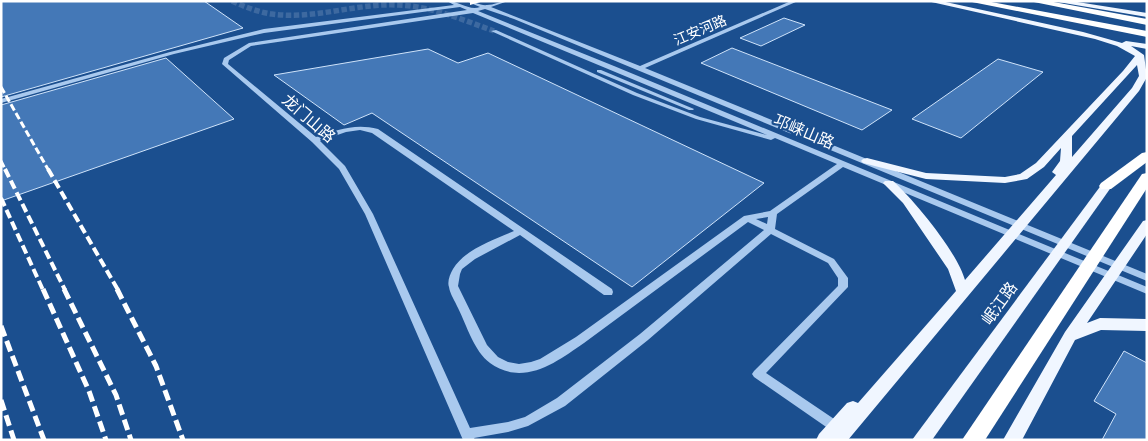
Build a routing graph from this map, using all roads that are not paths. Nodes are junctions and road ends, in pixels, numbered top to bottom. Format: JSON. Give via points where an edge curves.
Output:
{"nodes":[{"id":1,"x":450,"y":1,"type":"edge"},
{"id":2,"x":506,"y":1,"type":"edge"},
{"id":3,"x":796,"y":1,"type":"edge"},
{"id":4,"x":930,"y":1,"type":"edge"},
{"id":5,"x":971,"y":1,"type":"edge"},
{"id":6,"x":1022,"y":1,"type":"edge"},
{"id":7,"x":1033,"y":1,"type":"edge"},
{"id":8,"x":1049,"y":1,"type":"edge"},
{"id":9,"x":1055,"y":1,"type":"edge"},
{"id":10,"x":473,"y":5,"type":"edge"},
{"id":11,"x":1147,"y":15,"type":"edge"},
{"id":12,"x":1147,"y":23,"type":"edge"},
{"id":13,"x":498,"y":30,"type":"tunnel mouth"},
{"id":14,"x":1147,"y":34,"type":"edge"},
{"id":15,"x":232,"y":38,"type":"junction"},
{"id":16,"x":1143,"y":51,"type":"edge"},
{"id":17,"x":172,"y":53,"type":"junction"},
{"id":18,"x":640,"y":68,"type":"junction"},
{"id":19,"x":1,"y":96,"type":"edge"},
{"id":20,"x":1,"y":101,"type":"edge"},
{"id":21,"x":1067,"y":135,"type":"junction"},
{"id":22,"x":315,"y":140,"type":"junction"},
{"id":23,"x":807,"y":148,"type":"junction"},
{"id":24,"x":1147,"y":156,"type":"edge"},
{"id":25,"x":868,"y":162,"type":"junction"},
{"id":26,"x":843,"y":163,"type":"junction"},
{"id":27,"x":1147,"y":177,"type":"edge"},
{"id":28,"x":890,"y":183,"type":"junction"},
{"id":29,"x":1106,"y":186,"type":"joint"},
{"id":30,"x":774,"y":213,"type":"junction"},
{"id":31,"x":747,"y":218,"type":"junction"},
{"id":32,"x":1147,"y":224,"type":"edge"},
{"id":33,"x":1010,"y":227,"type":"junction"},
{"id":34,"x":770,"y":230,"type":"junction"},
{"id":35,"x":521,"y":231,"type":"junction"},
{"id":36,"x":1115,"y":271,"type":"junction"},
{"id":37,"x":1147,"y":278,"type":"edge"},
{"id":38,"x":960,"y":288,"type":"junction"},
{"id":39,"x":1147,"y":291,"type":"edge"},
{"id":40,"x":608,"y":292,"type":"dead end"},
{"id":41,"x":1147,"y":325,"type":"edge"},
{"id":42,"x":1070,"y":336,"type":"junction"},
{"id":43,"x":836,"y":433,"type":"edge"},
{"id":44,"x":468,"y":437,"type":"edge"},
{"id":45,"x":825,"y":440,"type":"edge"},
{"id":46,"x":921,"y":440,"type":"edge"},
{"id":47,"x":973,"y":440,"type":"edge"},
{"id":48,"x":1012,"y":440,"type":"edge"}],
"edges":[{"from":1,"to":10,"type":"street","name":"邛崃山路"},
{"from":1,"to":15,"type":"street","via":[[274,24]]},
{"from":2,"to":10,"type":"street"},
{"from":3,"to":18,"type":"street","name":"江安河路"},
{"from":4,"to":16,"type":"main road","via":[[1083,34]]},
{"from":5,"to":14,"type":"highway"},
{"from":6,"to":12,"type":"highway"},
{"from":7,"to":12,"type":"highway"},
{"from":8,"to":12,"type":"highway"},
{"from":9,"to":11,"type":"main road"},
{"from":10,"to":15,"type":"street","via":[[264,31]]},
{"from":10,"to":18,"type":"street","name":"邛崃山路","via":[[516,18]]},
{"from":10,"to":22,"type":"street","name":"龙门山路","via":[[262,43],[240,49],[226,59],[225,64],[230,69]]},
{"from":10,"to":23,"type":"street","name":"邛崃山路"},
{"from":13,"to":23,"type":"street","via":[[636,94],[698,118]]},
{"from":15,"to":17,"type":"street"},
{"from":16,"to":21,"type":"main road"},
{"from":16,"to":43,"type":"main road","via":[[1143,76],[1136,89]]},
{"from":17,"to":19,"type":"street"},
{"from":17,"to":20,"type":"street"},
{"from":18,"to":25,"type":"street","name":"邛崃山路"},
{"from":21,"to":25,"type":"main road","via":[[1040,165],[1023,177],[1005,180],[926,176]]},
{"from":21,"to":33,"type":"main road","via":[[1066,161]]},
{"from":22,"to":35,"type":"street","via":[[360,127],[375,131]]},
{"from":22,"to":44,"type":"street","name":"龙门山路","via":[[342,168],[369,214]]},
{"from":23,"to":26,"type":"street","name":"邛崃山路"},
{"from":24,"to":29,"type":"highway"},
{"from":25,"to":33,"type":"street","name":"邛崃山路"},
{"from":26,"to":28,"type":"street","name":"邛崃山路"},
{"from":26,"to":30,"type":"street"},
{"from":27,"to":47,"type":"highway"},
{"from":28,"to":33,"type":"street","name":"邛崃山路"},
{"from":28,"to":38,"type":"main road","via":[[907,200],[954,268]]},
{"from":29,"to":46,"type":"main road","name":"岷江路"},
{"from":30,"to":31,"type":"street"},
{"from":30,"to":34,"type":"street"},
{"from":31,"to":34,"type":"street"},
{"from":31,"to":35,"type":"street","via":[[580,340],[528,368],[511,368],[489,356],[453,286],[458,268],[466,260]]},
{"from":32,"to":36,"type":"main road"},
{"from":33,"to":36,"type":"street","name":"邛崃山路"},
{"from":33,"to":38,"type":"main road"},
{"from":34,"to":43,"type":"street","via":[[831,261],[843,278],[843,287],[758,374]]},
{"from":34,"to":44,"type":"street","via":[[644,337],[561,402],[528,421]]},
{"from":35,"to":40,"type":"street"},
{"from":36,"to":37,"type":"street","name":"邛崃山路"},
{"from":36,"to":39,"type":"street","name":"邛崃山路"},
{"from":36,"to":42,"type":"main road"},
{"from":38,"to":43,"type":"main road"},
{"from":41,"to":42,"type":"main road","via":[[1100,324]]},
{"from":42,"to":48,"type":"main road"},
{"from":43,"to":45,"type":"main road"}]}
